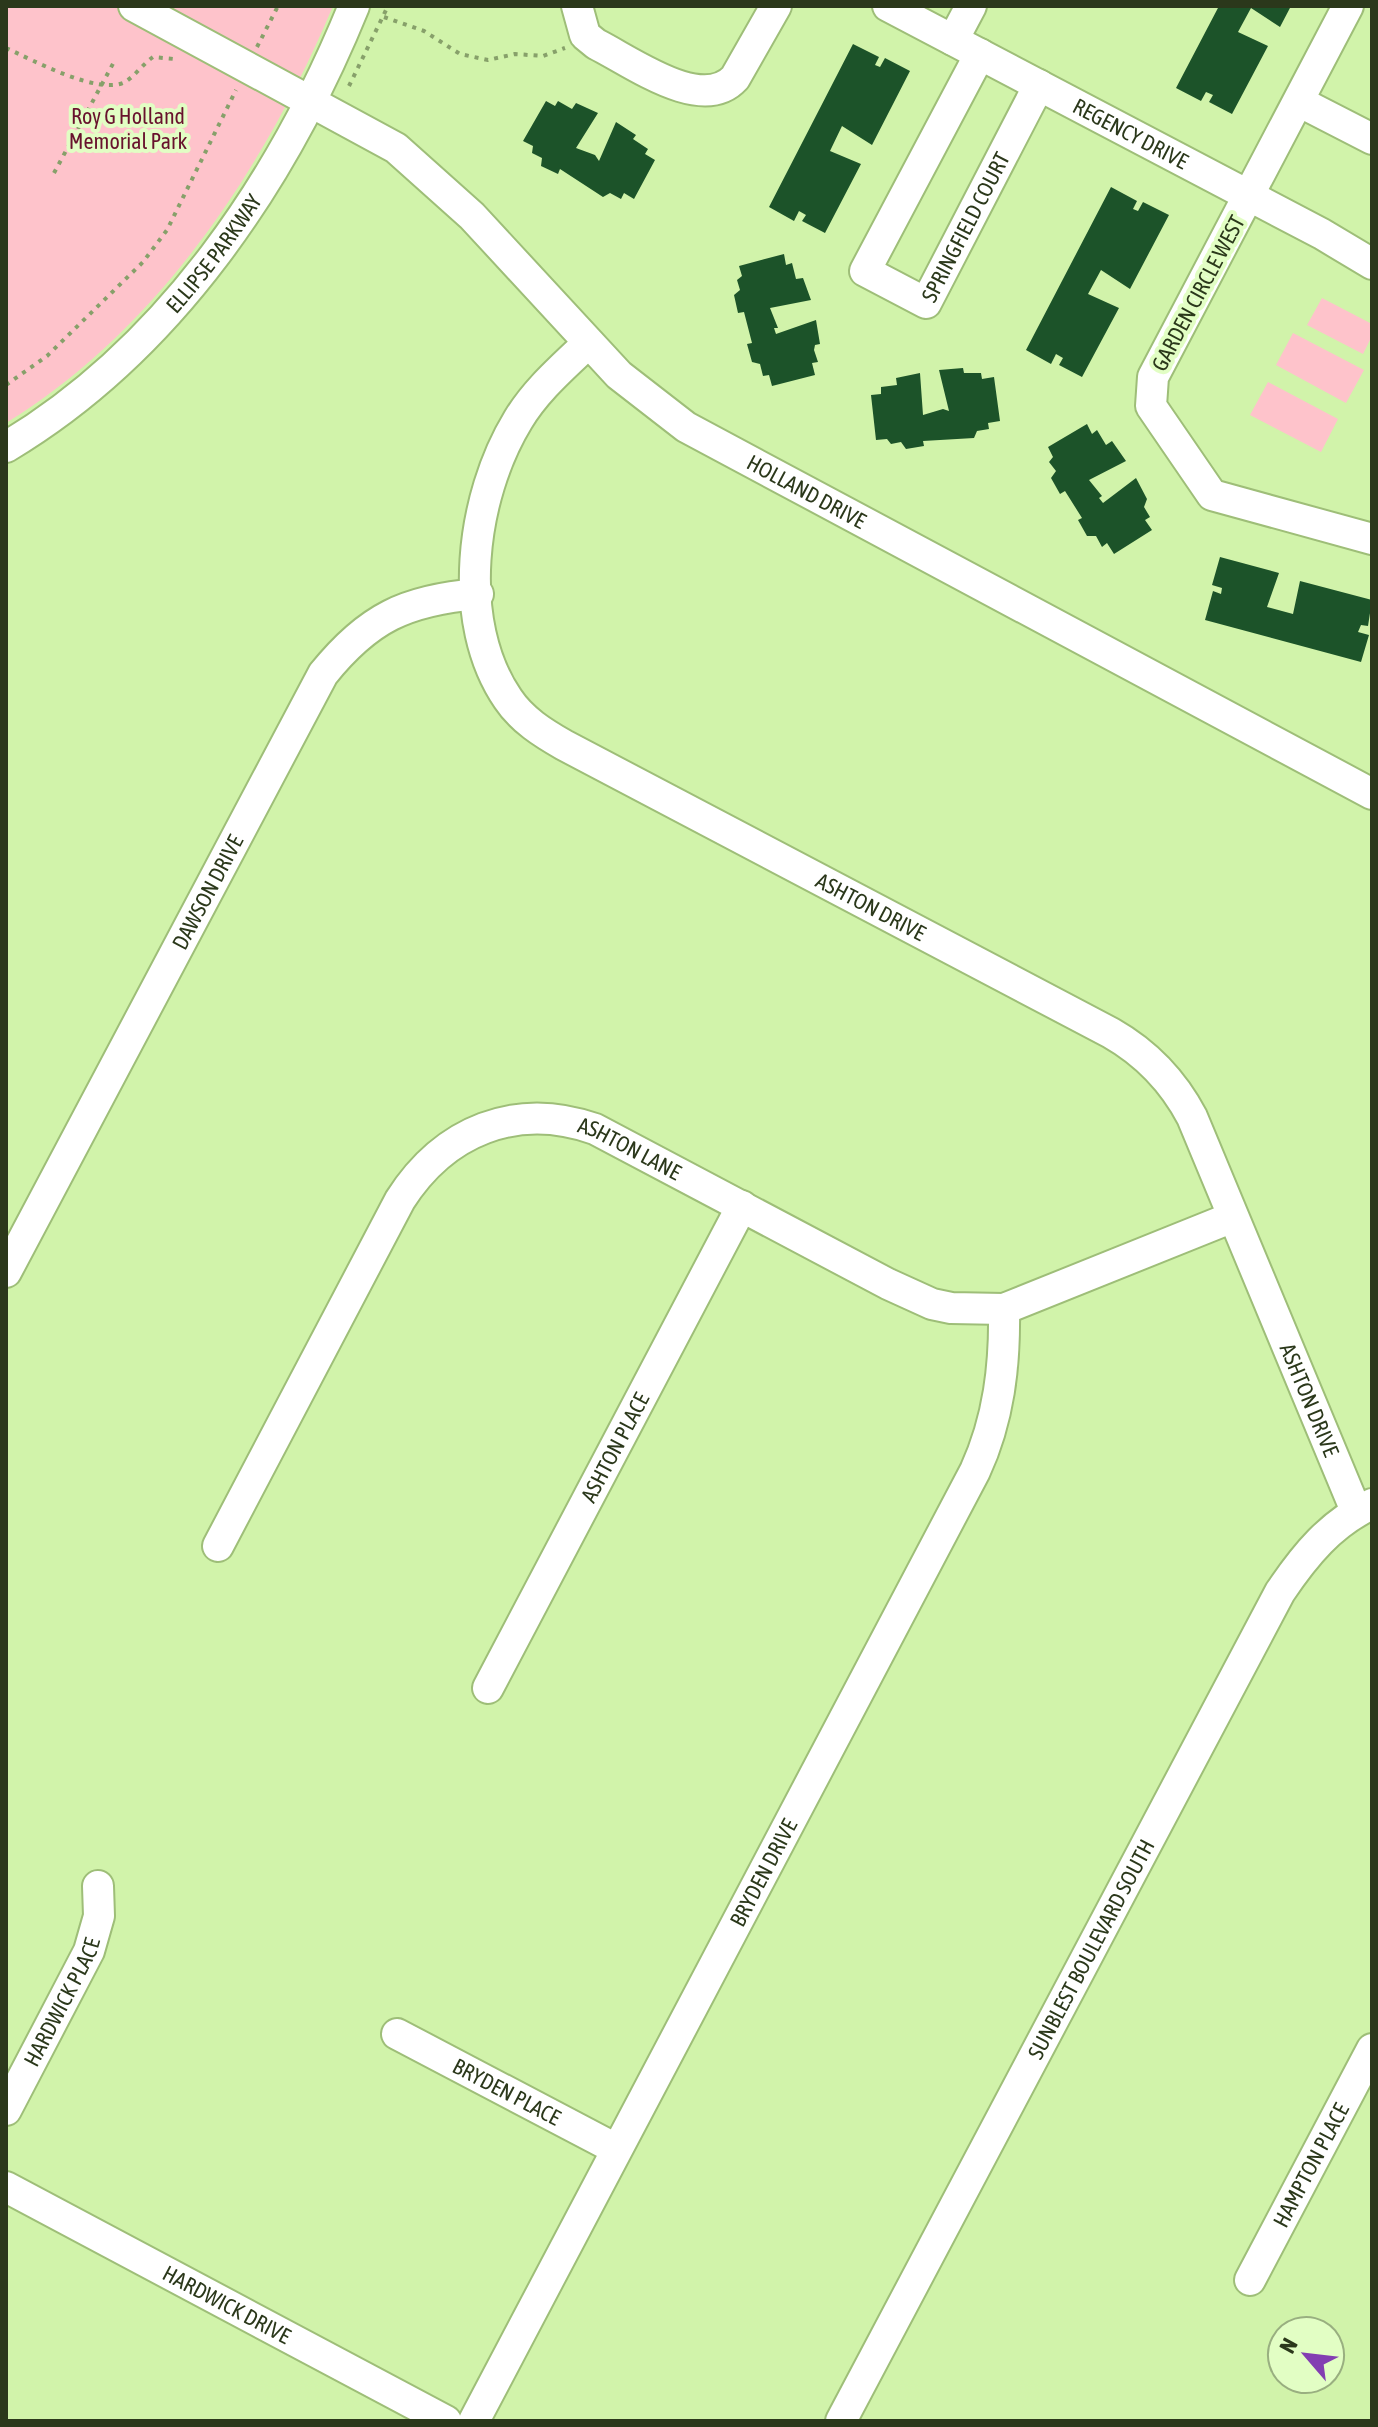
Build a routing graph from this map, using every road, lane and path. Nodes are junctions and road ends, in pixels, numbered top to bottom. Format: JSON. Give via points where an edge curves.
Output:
{"nodes":[{"id":1,"x":134,"y":6,"type":"edge"},
{"id":2,"x":354,"y":6,"type":"edge"},
{"id":3,"x":388,"y":6,"type":"edge"},
{"id":4,"x":577,"y":6,"type":"edge"},
{"id":5,"x":776,"y":6,"type":"edge"},
{"id":6,"x":888,"y":6,"type":"edge"},
{"id":7,"x":971,"y":6,"type":"edge"},
{"id":8,"x":1348,"y":6,"type":"edge"},
{"id":9,"x":384,"y":17,"type":"junction"},
{"id":10,"x":953,"y":40,"type":"junction"},
{"id":11,"x":6,"y":48,"type":"edge"},
{"id":12,"x":980,"y":54,"type":"junction"},
{"id":13,"x":543,"y":56,"type":"dead end"},
{"id":14,"x":115,"y":60,"type":"dead end"},
{"id":15,"x":176,"y":60,"type":"dead end"},
{"id":16,"x":102,"y":83,"type":"junction"},
{"id":17,"x":223,"y":85,"type":"dead end"},
{"id":18,"x":1039,"y":85,"type":"junction"},
{"id":19,"x":347,"y":91,"type":"dead end"},
{"id":20,"x":235,"y":92,"type":"junction"},
{"id":21,"x":246,"y":97,"type":"dead end"},
{"id":22,"x":310,"y":99,"type":"junction"},
{"id":23,"x":1300,"y":102,"type":"junction"},
{"id":24,"x":1372,"y":139,"type":"edge"},
{"id":25,"x":54,"y":173,"type":"dead end"},
{"id":26,"x":1250,"y":196,"type":"junction"},
{"id":27,"x":1372,"y":264,"type":"edge"},
{"id":28,"x":587,"y":344,"type":"junction"},
{"id":29,"x":6,"y":385,"type":"edge"},
{"id":30,"x":6,"y":447,"type":"edge"},
{"id":31,"x":1372,"y":539,"type":"edge"},
{"id":32,"x":478,"y":594,"type":"junction"},
{"id":33,"x":1372,"y":794,"type":"edge"},
{"id":34,"x":742,"y":1206,"type":"junction"},
{"id":35,"x":1233,"y":1217,"type":"junction"},
{"id":36,"x":6,"y":1272,"type":"edge"},
{"id":37,"x":1004,"y":1309,"type":"junction"},
{"id":38,"x":1364,"y":1508,"type":"edge"},
{"id":39,"x":218,"y":1546,"type":"dead end"},
{"id":40,"x":488,"y":1688,"type":"dead end"},
{"id":41,"x":98,"y":1886,"type":"dead end"},
{"id":42,"x":397,"y":2034,"type":"dead end"},
{"id":43,"x":1372,"y":2049,"type":"edge"},
{"id":44,"x":6,"y":2110,"type":"edge"},
{"id":45,"x":616,"y":2149,"type":"junction"},
{"id":46,"x":6,"y":2187,"type":"edge"},
{"id":47,"x":1250,"y":2280,"type":"dead end"},
{"id":48,"x":446,"y":2421,"type":"edge"},
{"id":49,"x":474,"y":2421,"type":"edge"},
{"id":50,"x":841,"y":2421,"type":"edge"}],
"edges":[{"from":1,"to":22,"type":"street","name":"HOLLAND DRIVE"},
{"from":2,"to":22,"type":"street","name":"ELLIPSE PARKWAY"},
{"from":3,"to":9,"type":"path"},
{"from":4,"to":5,"type":"street","via":[[585,35],[687,90],[704,93],[726,88]]},
{"from":6,"to":10,"type":"street","name":"REGENCY DRIVE"},
{"from":7,"to":10,"type":"street"},
{"from":8,"to":23,"type":"street","name":"GARDEN CIRCLE WEST"},
{"from":9,"to":13,"type":"path","via":[[424,31],[460,54],[488,60],[515,54]]},
{"from":9,"to":19,"type":"path"},
{"from":10,"to":12,"type":"street","name":"REGENCY DRIVE"},
{"from":11,"to":16,"type":"path","via":[[50,70]]},
{"from":12,"to":18,"type":"street","name":"REGENCY DRIVE"},
{"from":12,"to":18,"type":"street","name":"SPRINGFIELD COURT","via":[[865,271],[926,303]]},
{"from":14,"to":16,"type":"path"},
{"from":15,"to":16,"type":"path","via":[[153,57],[125,82]]},
{"from":16,"to":25,"type":"path"},
{"from":17,"to":20,"type":"path"},
{"from":18,"to":26,"type":"street","name":"REGENCY DRIVE"},
{"from":20,"to":21,"type":"path"},
{"from":20,"to":29,"type":"path","via":[[167,230],[143,262],[47,356]]},
{"from":22,"to":28,"type":"street","name":"HOLLAND DRIVE","via":[[396,148],[439,184]]},
{"from":22,"to":30,"type":"street","name":"ELLIPSE PARKWAY","via":[[240,218],[164,318],[101,378]]},
{"from":23,"to":24,"type":"street"},
{"from":23,"to":26,"type":"street","name":"GARDEN CIRCLE WEST"},
{"from":26,"to":27,"type":"street","name":"REGENCY DRIVE"},
{"from":26,"to":31,"type":"street","name":"GARDEN CIRCLE WEST","via":[[1153,377],[1151,406],[1212,495]]},
{"from":28,"to":32,"type":"street","name":"ASHTON DRIVE","via":[[534,397],[500,457],[482,519]]},
{"from":28,"to":33,"type":"street","name":"HOLLAND DRIVE","via":[[638,392],[686,427]]},
{"from":32,"to":35,"type":"street","name":"ASHTON DRIVE","via":[[480,635],[489,665],[515,707],[542,732],[1135,1049],[1184,1101]]},
{"from":32,"to":36,"type":"street","name":"DAWSON DRIVE","via":[[426,600],[390,614],[351,642],[323,674]]},
{"from":34,"to":37,"type":"street","name":"ASHTON LANE","via":[[913,1296],[951,1308]]},
{"from":34,"to":39,"type":"street","name":"ASHTON LANE","via":[[609,1136],[569,1122],[510,1120],[481,1127],[449,1144],[419,1172],[400,1200]]},
{"from":34,"to":40,"type":"street","name":"ASHTON PLACE"},
{"from":35,"to":37,"type":"street","name":"ASHTON LANE"},
{"from":35,"to":38,"type":"street","name":"ASHTON DRIVE"},
{"from":37,"to":45,"type":"street","name":"BRYDEN DRIVE","via":[[995,1421],[975,1471]]},
{"from":38,"to":50,"type":"street","name":"SUNBLEST BOULEVARD SOUTH","via":[[1315,1545],[1280,1592]]},
{"from":41,"to":44,"type":"street","name":"HARDWICK PLACE","via":[[99,1916],[89,1951]]},
{"from":42,"to":45,"type":"street","name":"BRYDEN PLACE"},
{"from":43,"to":47,"type":"street","name":"HAMPTON PLACE"},
{"from":45,"to":49,"type":"street","name":"BRYDEN DRIVE"},
{"from":46,"to":48,"type":"street","name":"HARDWICK DRIVE"}]}
